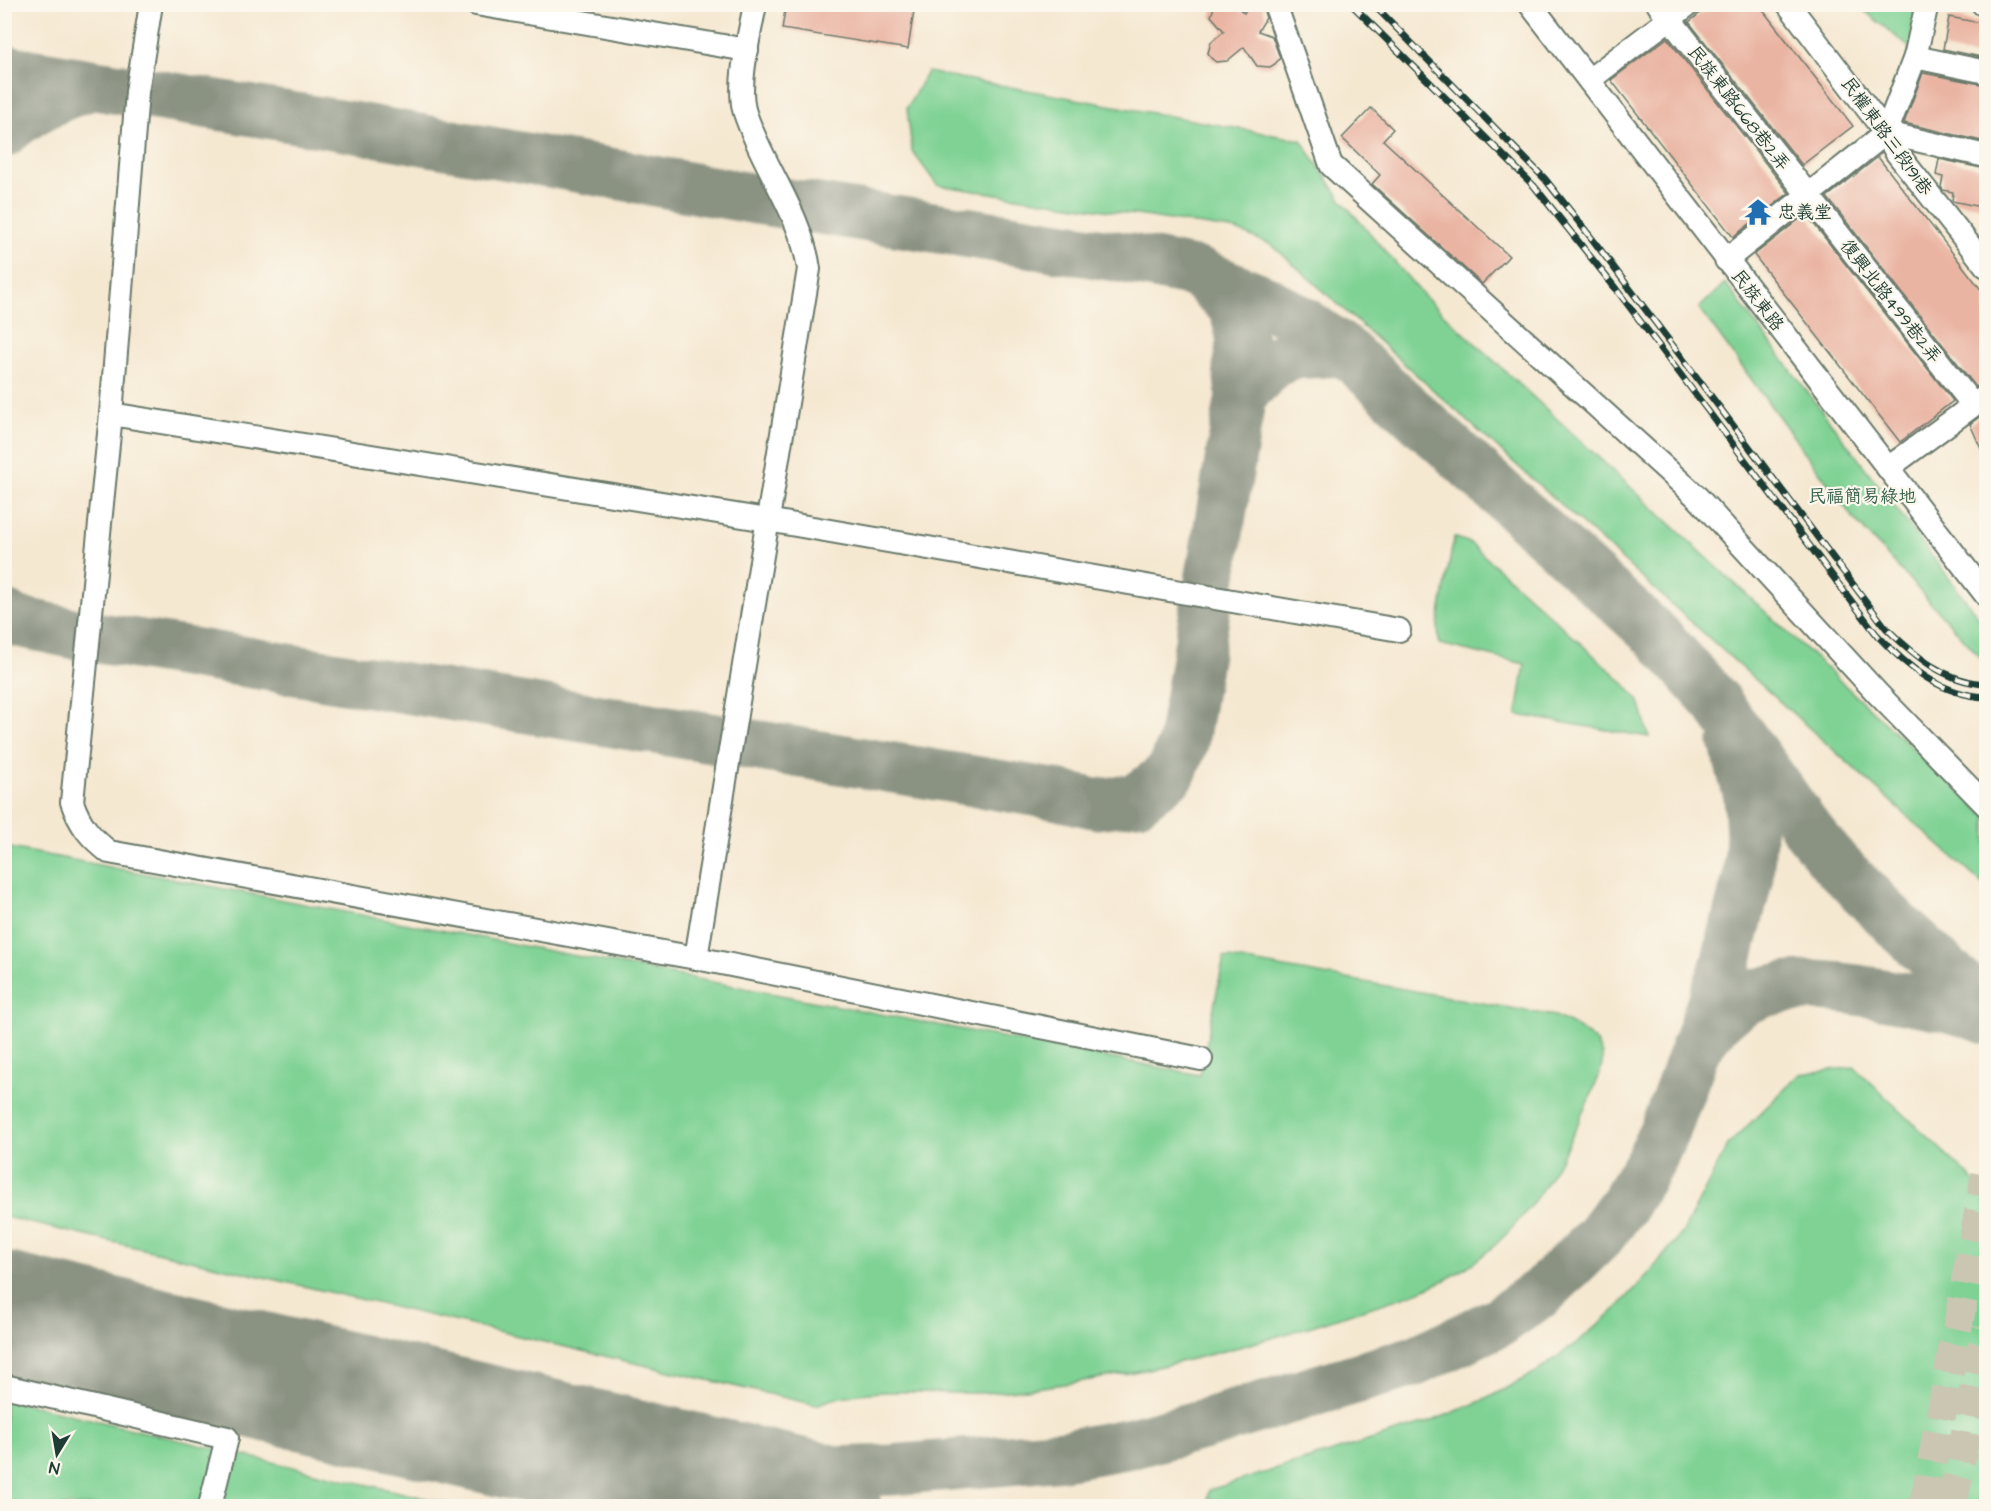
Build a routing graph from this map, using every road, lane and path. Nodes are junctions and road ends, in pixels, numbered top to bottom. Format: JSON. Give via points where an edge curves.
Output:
{"nodes":[{"id":1,"x":151,"y":4,"type":"edge"},
{"id":2,"x":476,"y":4,"type":"edge"},
{"id":3,"x":755,"y":4,"type":"edge"},
{"id":4,"x":1275,"y":4,"type":"edge"},
{"id":5,"x":1530,"y":4,"type":"edge"},
{"id":6,"x":1689,"y":4,"type":"edge"},
{"id":7,"x":1788,"y":4,"type":"edge"},
{"id":8,"x":1927,"y":4,"type":"edge"},
{"id":9,"x":1664,"y":12,"type":"edge"},
{"id":10,"x":747,"y":50,"type":"junction"},
{"id":11,"x":1915,"y":57,"type":"junction"},
{"id":12,"x":1986,"y":72,"type":"edge"},
{"id":13,"x":1588,"y":80,"type":"junction"},
{"id":14,"x":1886,"y":133,"type":"junction"},
{"id":15,"x":1986,"y":156,"type":"edge"},
{"id":16,"x":1808,"y":197,"type":"junction"},
{"id":17,"x":1726,"y":260,"type":"junction"},
{"id":18,"x":1986,"y":266,"type":"edge"},
{"id":19,"x":1983,"y":399,"type":"edge"},
{"id":20,"x":111,"y":414,"type":"junction"},
{"id":21,"x":1888,"y":468,"type":"junction"},
{"id":22,"x":767,"y":520,"type":"junction"},
{"id":23,"x":1986,"y":595,"type":"edge"},
{"id":24,"x":1399,"y":630,"type":"dead end"},
{"id":25,"x":1986,"y":805,"type":"edge"},
{"id":26,"x":696,"y":958,"type":"junction"},
{"id":27,"x":1201,"y":1059,"type":"dead end"},
{"id":28,"x":4,"y":1386,"type":"edge"},
{"id":29,"x":210,"y":1506,"type":"edge"}],
"edges":[{"from":1,"to":20,"type":"street","via":[[136,92]]},
{"from":2,"to":10,"type":"street"},
{"from":3,"to":10,"type":"street"},
{"from":4,"to":25,"type":"street","via":[[1331,165],[1698,498]]},
{"from":5,"to":13,"type":"street","name":"民族東路"},
{"from":6,"to":9,"type":"street"},
{"from":7,"to":14,"type":"street","name":"民權東路三段191巷"},
{"from":8,"to":11,"type":"street"},
{"from":9,"to":13,"type":"street"},
{"from":9,"to":16,"type":"street","name":"民族東路668巷2弄"},
{"from":10,"to":22,"type":"street","via":[[744,112],[788,203],[809,269]]},
{"from":11,"to":12,"type":"street"},
{"from":11,"to":14,"type":"street"},
{"from":13,"to":17,"type":"street","name":"民族東路"},
{"from":14,"to":15,"type":"street"},
{"from":14,"to":16,"type":"street"},
{"from":14,"to":18,"type":"street","name":"民權東路三段191巷","via":[[1896,152]]},
{"from":16,"to":17,"type":"street"},
{"from":16,"to":19,"type":"street","name":"復興北路499巷2弄"},
{"from":17,"to":21,"type":"street","name":"民族東路"},
{"from":19,"to":21,"type":"street"},
{"from":20,"to":22,"type":"street"},
{"from":20,"to":26,"type":"street","via":[[72,802],[80,824],[93,839],[109,852]]},
{"from":21,"to":23,"type":"street","name":"民族東路"},
{"from":22,"to":24,"type":"street"},
{"from":22,"to":26,"type":"street"},
{"from":26,"to":27,"type":"street"},
{"from":28,"to":29,"type":"street","via":[[227,1438]]}]}
